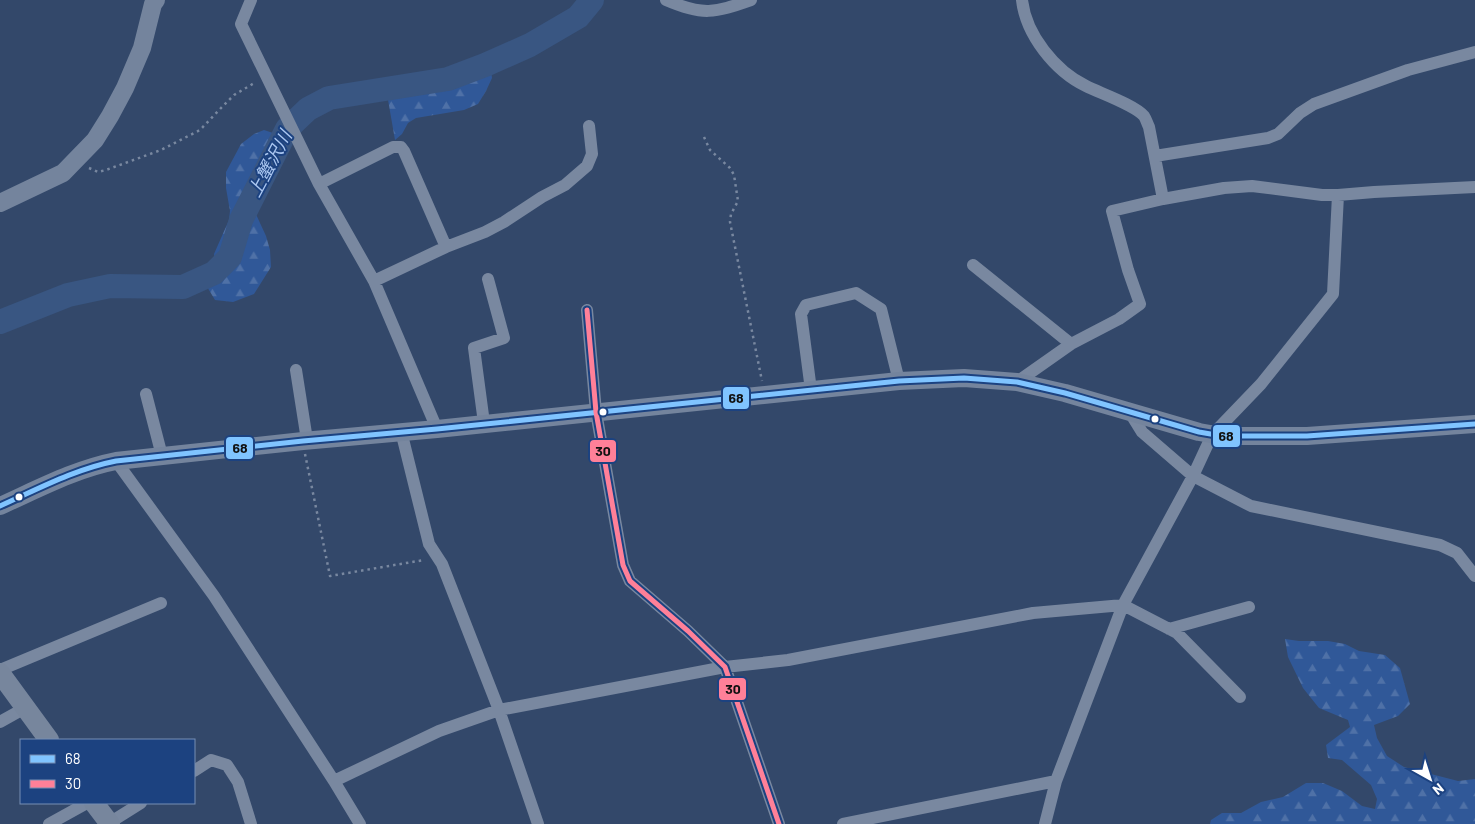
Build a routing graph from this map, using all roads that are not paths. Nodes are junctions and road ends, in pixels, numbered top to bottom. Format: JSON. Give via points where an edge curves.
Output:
{"nodes":[{"id":1,"x":156,"y":0,"type":"edge"},
{"id":2,"x":251,"y":0,"type":"edge"},
{"id":3,"x":666,"y":0,"type":"edge"},
{"id":4,"x":751,"y":0,"type":"edge"},
{"id":5,"x":1022,"y":0,"type":"edge"},
{"id":6,"x":738,"y":2,"type":"edge"},
{"id":7,"x":1475,"y":52,"type":"edge"},
{"id":8,"x":589,"y":126,"type":"dead end"},
{"id":9,"x":1155,"y":156,"type":"junction"},
{"id":10,"x":319,"y":184,"type":"junction"},
{"id":11,"x":1475,"y":187,"type":"edge"},
{"id":12,"x":1338,"y":195,"type":"junction"},
{"id":13,"x":1163,"y":198,"type":"junction"},
{"id":14,"x":0,"y":202,"type":"edge"},
{"id":15,"x":446,"y":247,"type":"junction"},
{"id":16,"x":973,"y":265,"type":"dead end"},
{"id":17,"x":488,"y":279,"type":"dead end"},
{"id":18,"x":374,"y":281,"type":"junction"},
{"id":19,"x":587,"y":310,"type":"dead end"},
{"id":20,"x":1071,"y":344,"type":"junction"},
{"id":21,"x":296,"y":370,"type":"dead end"},
{"id":22,"x":899,"y":381,"type":"junction"},
{"id":23,"x":1017,"y":382,"type":"junction"},
{"id":24,"x":811,"y":390,"type":"junction"},
{"id":25,"x":146,"y":394,"type":"dead end"},
{"id":26,"x":1129,"y":411,"type":"junction"},
{"id":27,"x":596,"y":412,"type":"junction"},
{"id":28,"x":484,"y":423,"type":"junction"},
{"id":29,"x":1475,"y":424,"type":"edge"},
{"id":30,"x":437,"y":429,"type":"junction"},
{"id":31,"x":401,"y":431,"type":"junction"},
{"id":32,"x":1212,"y":435,"type":"junction"},
{"id":33,"x":305,"y":440,"type":"junction"},
{"id":34,"x":162,"y":456,"type":"junction"},
{"id":35,"x":116,"y":461,"type":"junction"},
{"id":36,"x":1193,"y":476,"type":"junction"},
{"id":37,"x":0,"y":506,"type":"edge"},
{"id":38,"x":1475,"y":576,"type":"edge"},
{"id":39,"x":161,"y":603,"type":"dead end"},
{"id":40,"x":1123,"y":605,"type":"junction"},
{"id":41,"x":1249,"y":607,"type":"dead end"},
{"id":42,"x":1169,"y":629,"type":"junction"},
{"id":43,"x":725,"y":667,"type":"junction"},
{"id":44,"x":0,"y":672,"type":"edge"},
{"id":45,"x":1240,"y":697,"type":"dead end"},
{"id":46,"x":25,"y":708,"type":"junction"},
{"id":47,"x":499,"y":710,"type":"junction"},
{"id":48,"x":0,"y":722,"type":"edge"},
{"id":49,"x":48,"y":739,"type":"edge"},
{"id":50,"x":195,"y":770,"type":"edge"},
{"id":51,"x":1056,"y":781,"type":"junction"},
{"id":52,"x":334,"y":782,"type":"junction"},
{"id":53,"x":85,"y":804,"type":"edge"},
{"id":54,"x":95,"y":804,"type":"edge"},
{"id":55,"x":140,"y":804,"type":"edge"},
{"id":56,"x":109,"y":823,"type":"edge"},
{"id":57,"x":49,"y":824,"type":"edge"},
{"id":58,"x":251,"y":824,"type":"edge"},
{"id":59,"x":360,"y":824,"type":"edge"},
{"id":60,"x":538,"y":824,"type":"edge"},
{"id":61,"x":779,"y":824,"type":"edge"},
{"id":62,"x":843,"y":824,"type":"edge"},
{"id":63,"x":1045,"y":824,"type":"edge"}],
"edges":[{"from":1,"to":14,"type":"main road","via":[[142,48],[125,88],[95,140],[63,173]]},
{"from":2,"to":10,"type":"street","via":[[241,24]]},
{"from":3,"to":6,"type":"street","via":[[701,11],[722,10]]},
{"from":4,"to":6,"type":"street"},
{"from":5,"to":9,"type":"street","via":[[1036,40],[1061,68],[1084,85],[1129,105],[1144,116]]},
{"from":7,"to":9,"type":"street","via":[[1408,70],[1314,104],[1300,112],[1278,134],[1268,138]]},
{"from":8,"to":15,"type":"street","via":[[592,154],[587,166],[565,185],[485,232]]},
{"from":9,"to":13,"type":"street"},
{"from":10,"to":15,"type":"street","via":[[393,147],[401,147]]},
{"from":10,"to":18,"type":"street"},
{"from":11,"to":12,"type":"street"},
{"from":12,"to":13,"type":"street","via":[[1252,186]]},
{"from":12,"to":32,"type":"street","via":[[1333,294],[1261,384]]},
{"from":13,"to":20,"type":"street","via":[[1112,211],[1140,304]]},
{"from":15,"to":18,"type":"street"},
{"from":16,"to":20,"type":"street"},
{"from":17,"to":28,"type":"street","via":[[504,338],[474,348]]},
{"from":18,"to":30,"type":"street"},
{"from":19,"to":27,"type":"street"},
{"from":20,"to":23,"type":"street"},
{"from":21,"to":33,"type":"street"},
{"from":22,"to":23,"type":"main road","via":[[964,378]]},
{"from":22,"to":24,"type":"main road"},
{"from":22,"to":24,"type":"street","via":[[881,309],[856,293],[806,305],[801,314]]},
{"from":23,"to":26,"type":"main road"},
{"from":24,"to":27,"type":"main road"},
{"from":25,"to":34,"type":"street"},
{"from":26,"to":32,"type":"main road"},
{"from":26,"to":36,"type":"street","via":[[1142,432]]},
{"from":27,"to":28,"type":"main road"},
{"from":27,"to":43,"type":"street","via":[[623,564],[630,581]]},
{"from":28,"to":30,"type":"main road"},
{"from":29,"to":32,"type":"main road","via":[[1307,436]]},
{"from":30,"to":31,"type":"main road"},
{"from":31,"to":33,"type":"main road"},
{"from":31,"to":47,"type":"street","via":[[430,544],[442,564]]},
{"from":32,"to":36,"type":"street"},
{"from":33,"to":34,"type":"main road"},
{"from":34,"to":35,"type":"main road"},
{"from":35,"to":37,"type":"main road","via":[[70,474]]},
{"from":35,"to":52,"type":"street","via":[[214,596]]},
{"from":36,"to":38,"type":"street","via":[[1251,506],[1440,545],[1457,553]]},
{"from":36,"to":40,"type":"street"},
{"from":39,"to":44,"type":"street"},
{"from":40,"to":42,"type":"street"},
{"from":40,"to":43,"type":"street","via":[[1033,613],[788,660]]},
{"from":40,"to":51,"type":"street"},
{"from":41,"to":42,"type":"street"},
{"from":42,"to":45,"type":"street","via":[[1177,633]]},
{"from":43,"to":47,"type":"street"},
{"from":43,"to":61,"type":"street"},
{"from":44,"to":46,"type":"main road"},
{"from":46,"to":48,"type":"street"},
{"from":46,"to":49,"type":"main road"},
{"from":47,"to":52,"type":"street","via":[[439,731]]},
{"from":47,"to":60,"type":"street"},
{"from":50,"to":58,"type":"street","via":[[211,760],[226,765],[238,782]]},
{"from":51,"to":62,"type":"street"},
{"from":51,"to":63,"type":"street"},
{"from":52,"to":59,"type":"street"},
{"from":53,"to":57,"type":"street"},
{"from":54,"to":56,"type":"main road"},
{"from":55,"to":56,"type":"street"}]}
